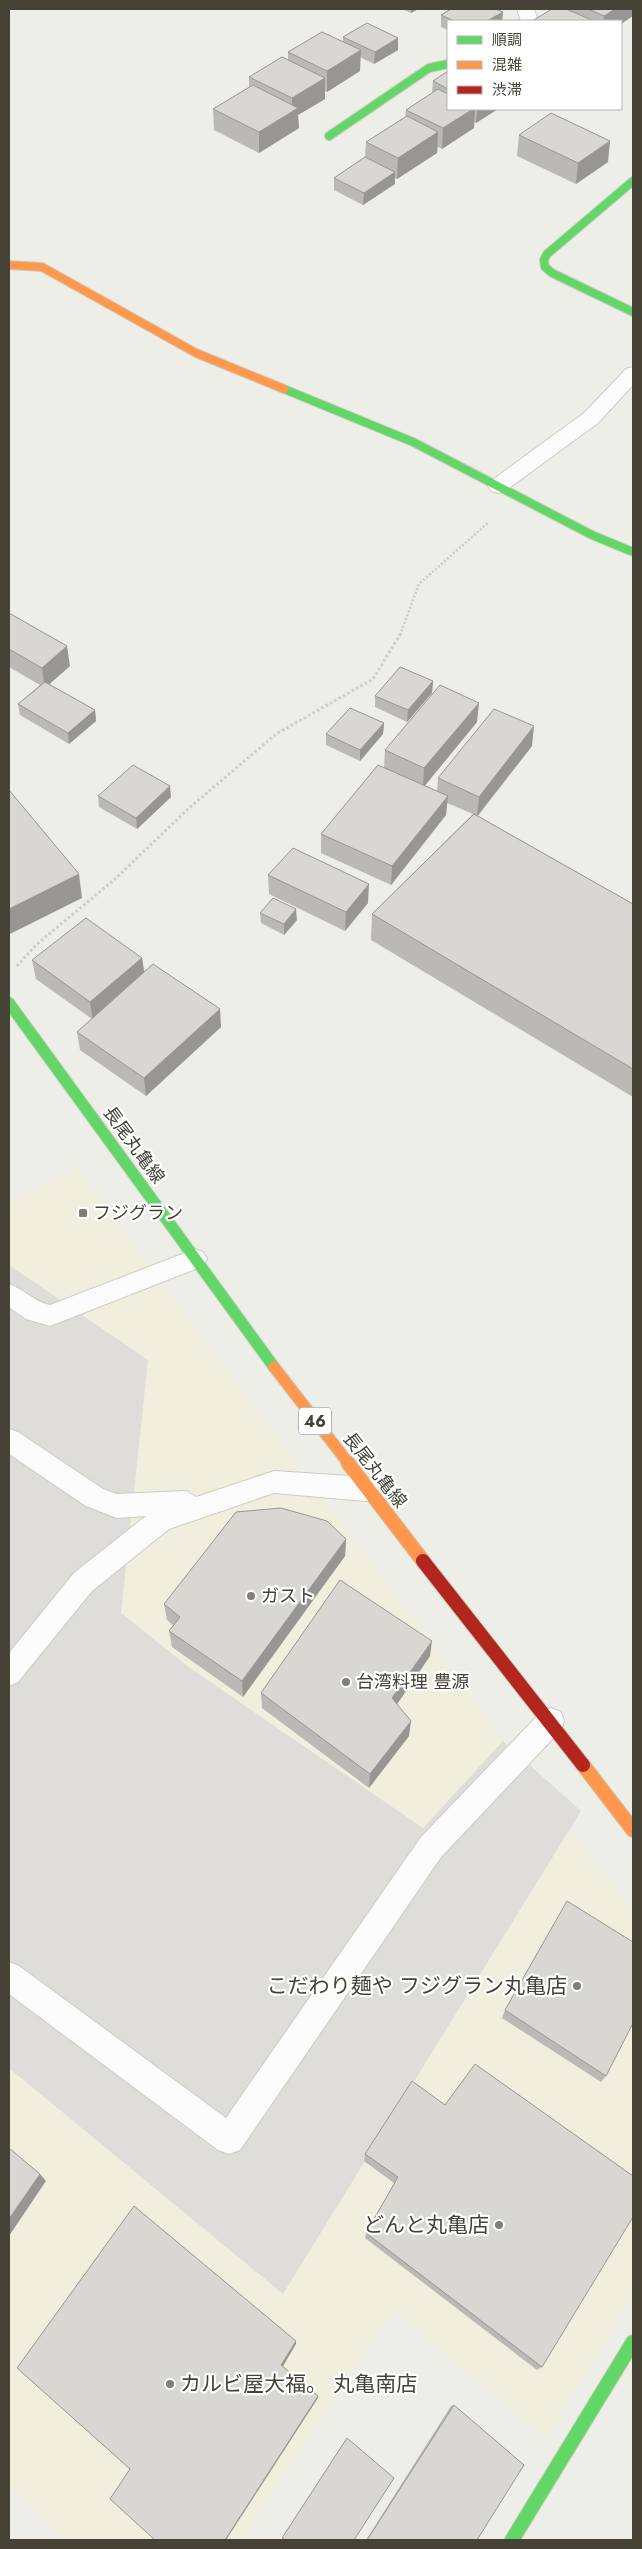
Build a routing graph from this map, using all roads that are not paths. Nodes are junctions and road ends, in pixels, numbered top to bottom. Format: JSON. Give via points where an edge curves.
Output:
{"nodes":[{"id":1,"x":447,"y":64,"type":"edge"},
{"id":2,"x":328,"y":136,"type":"dead end"},
{"id":3,"x":633,"y":182,"type":"edge"},
{"id":4,"x":9,"y":265,"type":"edge"},
{"id":5,"x":633,"y":312,"type":"edge"},
{"id":6,"x":633,"y":373,"type":"edge"},
{"id":7,"x":498,"y":486,"type":"junction"},
{"id":8,"x":633,"y":552,"type":"edge"},
{"id":9,"x":9,"y":1003,"type":"edge"},
{"id":10,"x":194,"y":1259,"type":"junction"},
{"id":11,"x":9,"y":1294,"type":"edge"},
{"id":12,"x":9,"y":1440,"type":"edge"},
{"id":13,"x":366,"y":1489,"type":"junction"},
{"id":14,"x":218,"y":1502,"type":"junction"},
{"id":15,"x":9,"y":1672,"type":"edge"},
{"id":16,"x":551,"y":1721,"type":"junction"},
{"id":17,"x":633,"y":1830,"type":"edge"},
{"id":18,"x":9,"y":1976,"type":"edge"},
{"id":19,"x":633,"y":2342,"type":"edge"},
{"id":20,"x":512,"y":2540,"type":"edge"}],
"edges":[{"from":1,"to":2,"type":"street","via":[[428,68]]},
{"from":3,"to":5,"type":"street","via":[[547,254],[544,260],[545,267],[552,273]]},
{"from":4,"to":7,"type":"street","via":[[42,267],[196,353],[413,442]]},
{"from":6,"to":7,"type":"street","via":[[591,418]]},
{"from":7,"to":8,"type":"street","via":[[592,535]]},
{"from":9,"to":10,"type":"street","name":"長尾丸亀線","number":"46"},
{"from":10,"to":11,"type":"lane","via":[[50,1316],[34,1312]]},
{"from":10,"to":13,"type":"street","name":"長尾丸亀線","number":"46"},
{"from":12,"to":14,"type":"lane","via":[[95,1498],[117,1506]]},
{"from":13,"to":14,"type":"lane","via":[[274,1482]]},
{"from":13,"to":16,"type":"street","name":"長尾丸亀線","number":"46"},
{"from":14,"to":15,"type":"lane","via":[[161,1520],[83,1582]]},
{"from":16,"to":17,"type":"street","name":"長尾丸亀線","number":"46"},
{"from":16,"to":18,"type":"lane","via":[[431,1847],[229,2139]]},
{"from":19,"to":20,"type":"street"}]}
